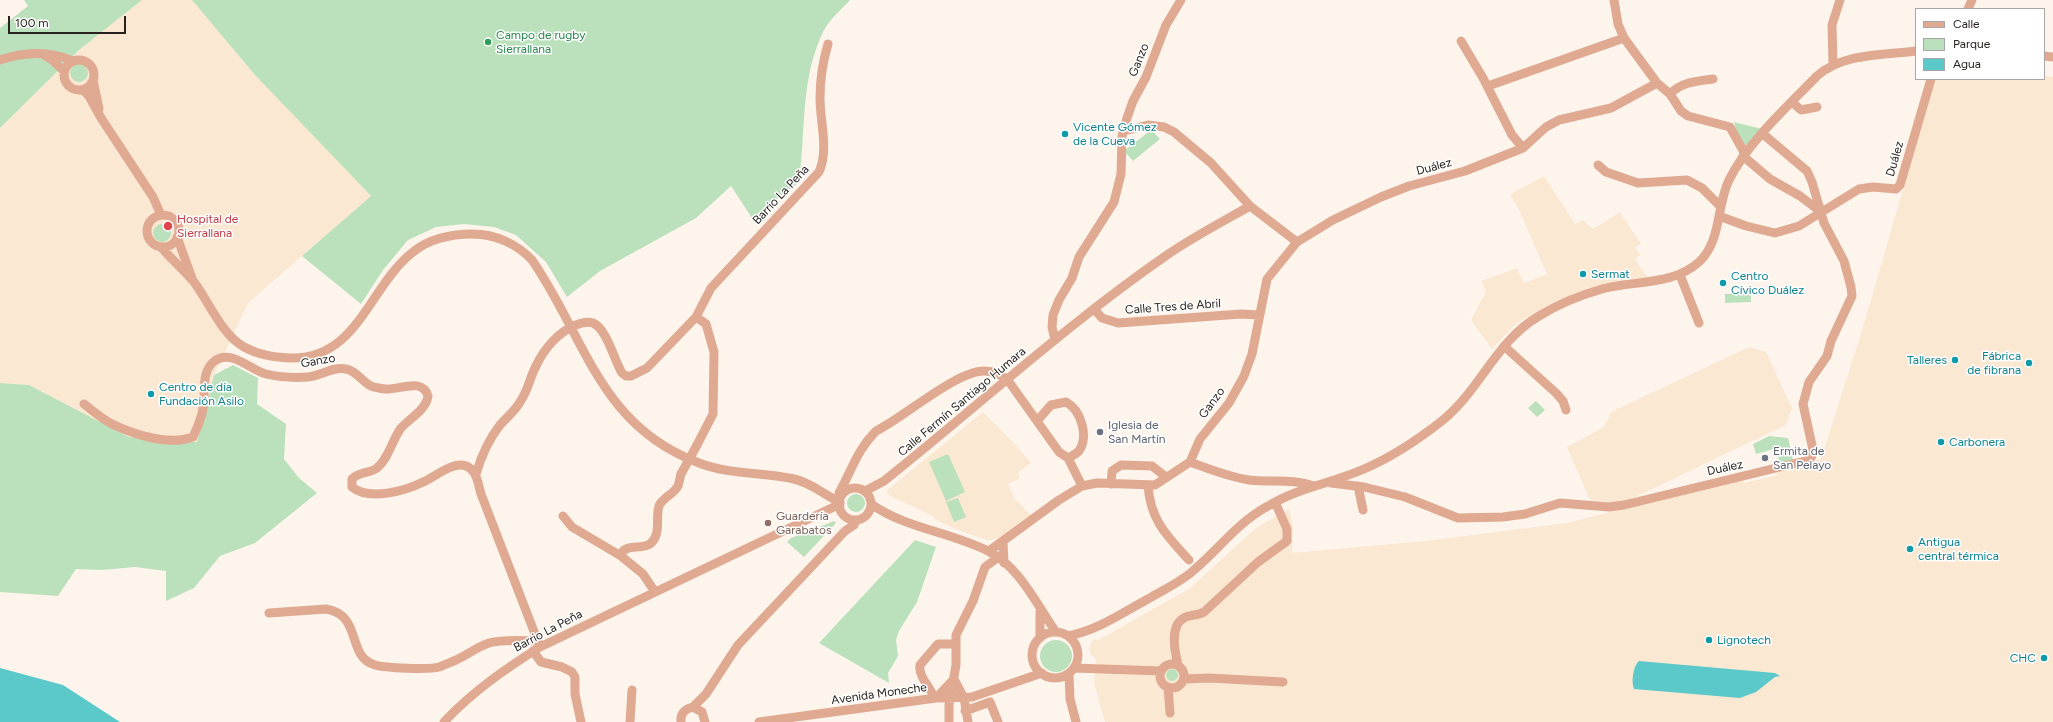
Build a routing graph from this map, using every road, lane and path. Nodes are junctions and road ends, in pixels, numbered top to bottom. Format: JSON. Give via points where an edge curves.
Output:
{"nodes":[{"id":1,"x":1181,"y":0,"type":"edge"},
{"id":2,"x":1614,"y":0,"type":"edge"},
{"id":3,"x":1840,"y":0,"type":"edge"},
{"id":4,"x":1624,"y":38,"type":"junction"},
{"id":5,"x":1462,"y":41,"type":"dead end"},
{"id":6,"x":828,"y":44,"type":"dead end"},
{"id":7,"x":1915,"y":51,"type":"edge"},
{"id":8,"x":41,"y":54,"type":"junction"},
{"id":9,"x":0,"y":60,"type":"edge"},
{"id":10,"x":73,"y":61,"type":"junction"},
{"id":11,"x":1833,"y":64,"type":"junction"},
{"id":12,"x":64,"y":71,"type":"junction"},
{"id":13,"x":1713,"y":79,"type":"dead end"},
{"id":14,"x":94,"y":80,"type":"junction"},
{"id":15,"x":1931,"y":80,"type":"edge"},
{"id":16,"x":1657,"y":83,"type":"junction"},
{"id":17,"x":1488,"y":86,"type":"junction"},
{"id":18,"x":83,"y":90,"type":"junction"},
{"id":19,"x":1670,"y":94,"type":"junction"},
{"id":20,"x":1792,"y":102,"type":"junction"},
{"id":21,"x":1817,"y":107,"type":"dead end"},
{"id":22,"x":101,"y":118,"type":"junction"},
{"id":23,"x":1124,"y":131,"type":"junction"},
{"id":24,"x":1763,"y":134,"type":"junction"},
{"id":25,"x":1523,"y":148,"type":"junction"},
{"id":26,"x":1744,"y":155,"type":"junction"},
{"id":27,"x":1598,"y":165,"type":"dead end"},
{"id":28,"x":1250,"y":206,"type":"junction"},
{"id":29,"x":1352,"y":210,"type":"joint"},
{"id":30,"x":1720,"y":211,"type":"junction"},
{"id":31,"x":1821,"y":212,"type":"junction"},
{"id":32,"x":161,"y":215,"type":"junction"},
{"id":33,"x":177,"y":237,"type":"junction"},
{"id":34,"x":1297,"y":242,"type":"junction"},
{"id":35,"x":164,"y":250,"type":"junction"},
{"id":36,"x":1680,"y":275,"type":"junction"},
{"id":37,"x":193,"y":281,"type":"junction"},
{"id":38,"x":1094,"y":309,"type":"junction"},
{"id":39,"x":1259,"y":315,"type":"junction"},
{"id":40,"x":696,"y":317,"type":"junction"},
{"id":41,"x":1699,"y":323,"type":"dead end"},
{"id":42,"x":571,"y":327,"type":"junction"},
{"id":43,"x":1055,"y":340,"type":"junction"},
{"id":44,"x":1504,"y":346,"type":"junction"},
{"id":45,"x":1007,"y":379,"type":"junction"},
{"id":46,"x":84,"y":404,"type":"dead end"},
{"id":47,"x":1566,"y":410,"type":"dead end"},
{"id":48,"x":1037,"y":421,"type":"junction"},
{"id":49,"x":1068,"y":458,"type":"junction"},
{"id":50,"x":1190,"y":462,"type":"junction"},
{"id":51,"x":1364,"y":469,"type":"junction"},
{"id":52,"x":476,"y":474,"type":"junction"},
{"id":53,"x":1166,"y":478,"type":"junction"},
{"id":54,"x":884,"y":481,"type":"junction"},
{"id":55,"x":1326,"y":483,"type":"junction"},
{"id":56,"x":1110,"y":484,"type":"junction"},
{"id":57,"x":1148,"y":485,"type":"junction"},
{"id":58,"x":1082,"y":486,"type":"junction"},
{"id":59,"x":1314,"y":486,"type":"junction"},
{"id":60,"x":1361,"y":486,"type":"junction"},
{"id":61,"x":820,"y":490,"type":"junction"},
{"id":62,"x":865,"y":491,"type":"junction"},
{"id":63,"x":1275,"y":502,"type":"junction"},
{"id":64,"x":870,"y":505,"type":"junction"},
{"id":65,"x":844,"y":506,"type":"junction"},
{"id":66,"x":1362,"y":510,"type":"dead end"},
{"id":67,"x":822,"y":512,"type":"junction"},
{"id":68,"x":563,"y":516,"type":"dead end"},
{"id":69,"x":809,"y":519,"type":"junction"},
{"id":70,"x":1003,"y":542,"type":"junction"},
{"id":71,"x":989,"y":551,"type":"junction"},
{"id":72,"x":621,"y":556,"type":"junction"},
{"id":73,"x":1000,"y":560,"type":"junction"},
{"id":74,"x":1189,"y":560,"type":"dead end"},
{"id":75,"x":655,"y":592,"type":"junction"},
{"id":76,"x":1040,"y":610,"type":"junction"},
{"id":77,"x":269,"y":613,"type":"dead end"},
{"id":78,"x":1097,"y":628,"type":"junction"},
{"id":79,"x":1056,"y":632,"type":"junction"},
{"id":80,"x":1068,"y":636,"type":"junction"},
{"id":81,"x":1040,"y":638,"type":"junction"},
{"id":82,"x":956,"y":644,"type":"junction"},
{"id":83,"x":537,"y":646,"type":"junction"},
{"id":84,"x":1174,"y":649,"type":"junction"},
{"id":85,"x":1078,"y":652,"type":"junction"},
{"id":86,"x":1034,"y":664,"type":"junction"},
{"id":87,"x":1168,"y":664,"type":"junction"},
{"id":88,"x":1097,"y":668,"type":"junction"},
{"id":89,"x":1071,"y":671,"type":"junction"},
{"id":90,"x":1161,"y":671,"type":"junction"},
{"id":91,"x":1136,"y":672,"type":"junction"},
{"id":92,"x":1182,"y":672,"type":"junction"},
{"id":93,"x":1042,"y":674,"type":"junction"},
{"id":94,"x":1057,"y":678,"type":"junction"},
{"id":95,"x":954,"y":679,"type":"junction"},
{"id":96,"x":1016,"y":681,"type":"junction"},
{"id":97,"x":1161,"y":681,"type":"junction"},
{"id":98,"x":1283,"y":682,"type":"dead end"},
{"id":99,"x":1173,"y":687,"type":"junction"},
{"id":100,"x":632,"y":690,"type":"dead end"},
{"id":101,"x":706,"y":694,"type":"junction"},
{"id":102,"x":941,"y":698,"type":"junction"},
{"id":103,"x":964,"y":698,"type":"junction"},
{"id":104,"x":1070,"y":699,"type":"junction"},
{"id":105,"x":693,"y":707,"type":"junction"},
{"id":106,"x":1170,"y":710,"type":"dead end"},
{"id":107,"x":965,"y":711,"type":"junction"},
{"id":108,"x":706,"y":718,"type":"edge"},
{"id":109,"x":827,"y":718,"type":"edge"},
{"id":110,"x":798,"y":720,"type":"edge"},
{"id":111,"x":681,"y":721,"type":"edge"},
{"id":112,"x":444,"y":722,"type":"edge"},
{"id":113,"x":581,"y":722,"type":"edge"},
{"id":114,"x":630,"y":722,"type":"edge"},
{"id":115,"x":759,"y":722,"type":"edge"},
{"id":116,"x":949,"y":722,"type":"edge"},
{"id":117,"x":968,"y":722,"type":"edge"},
{"id":118,"x":998,"y":722,"type":"edge"},
{"id":119,"x":1076,"y":722,"type":"edge"}],
"edges":[{"from":1,"to":23,"type":"street","name":"Ganzo","via":[[1166,25],[1146,77],[1133,101]]},
{"from":2,"to":4,"type":"street","via":[[1618,24]]},
{"from":3,"to":11,"type":"street","via":[[1832,25]]},
{"from":4,"to":16,"type":"street"},
{"from":4,"to":17,"type":"street"},
{"from":5,"to":17,"type":"street"},
{"from":6,"to":40,"type":"street","name":"Barrio La Peña","via":[[824,57],[820,98],[824,153],[819,172],[711,288]]},
{"from":7,"to":11,"type":"street"},
{"from":8,"to":9,"type":"street","via":[[15,55]]},
{"from":8,"to":10,"type":"street","via":[[60,56]]},
{"from":8,"to":12,"type":"street"},
{"from":10,"to":12,"type":"street"},
{"from":10,"to":14,"type":"street","via":[[82,60],[91,66],[94,70]]},
{"from":11,"to":20,"type":"street","via":[[1817,76]]},
{"from":12,"to":18,"type":"street","via":[[69,87]]},
{"from":13,"to":19,"type":"street","via":[[1683,85]]},
{"from":14,"to":18,"type":"street"},
{"from":14,"to":22,"type":"street"},
{"from":15,"to":31,"type":"street","name":"Duález","via":[[1900,185],[1891,190],[1873,187],[1859,189]]},
{"from":16,"to":19,"type":"street"},
{"from":16,"to":25,"type":"street","name":"Duález","via":[[1611,108],[1559,120],[1546,127]]},
{"from":17,"to":25,"type":"street","via":[[1512,135]]},
{"from":18,"to":22,"type":"street"},
{"from":19,"to":26,"type":"street","via":[[1681,112],[1688,116],[1730,127]]},
{"from":20,"to":21,"type":"street","via":[[1801,110]]},
{"from":20,"to":24,"type":"street"},
{"from":22,"to":32,"type":"street","via":[[153,197]]},
{"from":23,"to":28,"type":"street","via":[[1148,125],[1164,127],[1174,132],[1211,163]]},
{"from":23,"to":43,"type":"street","via":[[1118,188],[1110,210],[1079,257],[1072,278],[1059,300],[1053,315]]},
{"from":24,"to":26,"type":"street"},
{"from":24,"to":31,"type":"street","name":"Duález","via":[[1807,171]]},
{"from":25,"to":29,"type":"street","name":"Duález","via":[[1465,171],[1409,186]]},
{"from":26,"to":30,"type":"street","via":[[1730,179]]},
{"from":26,"to":31,"type":"street","via":[[1770,178]]},
{"from":27,"to":30,"type":"street","name":"Duález","via":[[1606,172],[1638,183],[1687,180],[1702,188]]},
{"from":28,"to":34,"type":"street"},
{"from":28,"to":38,"type":"street","name":"Calle Fermín Santiago Humara","via":[[1167,255]]},
{"from":29,"to":34,"type":"street","name":"Ganzo"},
{"from":30,"to":31,"type":"street","name":"Duález","via":[[1746,226],[1775,233],[1799,226]]},
{"from":30,"to":36,"type":"street","via":[[1710,250],[1698,263]]},
{"from":31,"to":60,"type":"street","name":"Duález","via":[[1844,261],[1852,296],[1827,356],[1809,382],[1806,393],[1803,408],[1813,450],[1809,460],[1624,505],[1609,507],[1560,503],[1525,514],[1475,519],[1458,518],[1405,497]]},
{"from":32,"to":33,"type":"street","via":[[169,216],[175,221],[179,231]]},
{"from":32,"to":35,"type":"street","via":[[150,221],[146,229],[150,241]]},
{"from":33,"to":35,"type":"street"},
{"from":33,"to":37,"type":"street"},
{"from":34,"to":39,"type":"street","name":"Ganzo","via":[[1267,279]]},
{"from":35,"to":37,"type":"street"},
{"from":36,"to":41,"type":"street"},
{"from":36,"to":44,"type":"street","via":[[1594,292],[1540,315],[1519,329]]},
{"from":37,"to":42,"type":"street","via":[[224,328],[243,346],[269,357],[298,358],[323,352],[344,338],[362,318],[400,263],[413,251],[433,240],[456,234],[479,234],[500,239],[524,252],[540,271]]},
{"from":38,"to":39,"type":"street","name":"Calle Tres de Abril","via":[[1102,318],[1118,323],[1241,314]]},
{"from":38,"to":43,"type":"street","name":"Calle Fermín Santiago Humara"},
{"from":39,"to":50,"type":"street","name":"Ganzo","via":[[1252,354],[1244,376],[1229,403],[1200,439]]},
{"from":40,"to":42,"type":"street","name":"Barrio La Peña","via":[[647,368],[630,376],[622,372],[599,327],[584,322]]},
{"from":40,"to":72,"type":"street","bridge":true,"via":[[706,324],[714,352],[713,414],[681,474],[677,487],[660,503],[655,538],[648,545],[626,548]]},
{"from":42,"to":52,"type":"street","via":[[546,349],[535,367],[528,389],[519,404],[499,426]]},
{"from":42,"to":61,"type":"street","via":[[600,381],[618,406],[634,423],[662,444],[699,464],[740,473],[795,479]]},
{"from":43,"to":45,"type":"street","name":"Calle Fermín Santiago Humara"},
{"from":44,"to":47,"type":"street","via":[[1556,393]]},
{"from":44,"to":51,"type":"street","via":[[1461,404],[1426,434]]},
{"from":45,"to":48,"type":"street"},
{"from":45,"to":54,"type":"street","name":"Calle Fermín Santiago Humara"},
{"from":45,"to":65,"type":"street","via":[[995,372],[976,372],[909,409],[876,431],[855,459],[848,477]]},
{"from":46,"to":52,"type":"street","name":"Ganzo","via":[[111,424],[137,434],[159,439],[186,439],[193,437],[200,421],[204,408],[207,373],[214,361],[222,357],[230,357],[265,374],[285,377],[310,377],[335,369],[347,369],[371,386],[390,389],[419,385],[428,396],[424,407],[400,430],[378,466],[372,471],[358,473],[352,479],[352,487],[358,492],[373,494],[402,490],[457,464],[466,466]]},
{"from":48,"to":49,"type":"street","via":[[1059,452]]},
{"from":48,"to":49,"type":"street","via":[[1055,403],[1066,402],[1074,409],[1082,423],[1082,440],[1079,450]]},
{"from":49,"to":58,"type":"street"},
{"from":50,"to":53,"type":"street"},
{"from":50,"to":59,"type":"street","via":[[1235,478],[1298,482]]},
{"from":51,"to":55,"type":"street"},
{"from":51,"to":60,"type":"street"},
{"from":52,"to":83,"type":"street"},
{"from":53,"to":56,"type":"street","via":[[1152,466],[1121,465],[1112,471]]},
{"from":53,"to":57,"type":"street","via":[[1155,485]]},
{"from":54,"to":62,"type":"street","name":"Calle Fermín Santiago Humara"},
{"from":54,"to":64,"type":"street","name":"Calle Fermín Santiago Humara"},
{"from":55,"to":59,"type":"street"},
{"from":55,"to":60,"type":"street"},
{"from":56,"to":57,"type":"street"},
{"from":56,"to":58,"type":"street"},
{"from":57,"to":74,"type":"street","via":[[1151,506],[1159,525]]},
{"from":58,"to":70,"type":"street"},
{"from":59,"to":63,"type":"street"},
{"from":60,"to":66,"type":"street"},
{"from":61,"to":65,"type":"street"},
{"from":61,"to":67,"type":"street","via":[[825,503]]},
{"from":62,"to":64,"type":"street"},
{"from":62,"to":65,"type":"street","via":[[852,489]]},
{"from":63,"to":78,"type":"street","via":[[1241,525],[1190,574]]},
{"from":63,"to":84,"type":"street","via":[[1287,529],[1287,541],[1258,562],[1204,612],[1180,621],[1176,630]]},
{"from":64,"to":65,"type":"street"},
{"from":64,"to":71,"type":"street","via":[[884,513]]},
{"from":65,"to":67,"type":"street","name":"Barrio La Peña"},
{"from":65,"to":69,"type":"street","name":"Barrio La Peña"},
{"from":65,"to":101,"type":"street","via":[[845,531],[738,645]]},
{"from":67,"to":69,"type":"street","name":"Barrio La Peña"},
{"from":68,"to":72,"type":"street","via":[[572,527]]},
{"from":69,"to":75,"type":"street","name":"Barrio La Peña"},
{"from":70,"to":71,"type":"street"},
{"from":70,"to":73,"type":"street"},
{"from":71,"to":73,"type":"street"},
{"from":72,"to":75,"type":"street","via":[[643,574]]},
{"from":73,"to":76,"type":"street","via":[[1016,573]]},
{"from":73,"to":82,"type":"street","name":"Avenida Moneche","via":[[991,561],[985,567],[973,601],[956,635]]},
{"from":75,"to":83,"type":"street","name":"Barrio La Peña"},
{"from":76,"to":79,"type":"street"},
{"from":76,"to":81,"type":"street"},
{"from":77,"to":83,"type":"street","via":[[334,610],[347,620],[364,660],[386,667],[438,668],[488,644]]},
{"from":78,"to":80,"type":"street"},
{"from":78,"to":85,"type":"street","via":[[1085,637]]},
{"from":79,"to":80,"type":"street"},
{"from":79,"to":81,"type":"street"},
{"from":80,"to":85,"type":"street"},
{"from":81,"to":86,"type":"street","via":[[1033,648]]},
{"from":82,"to":95,"type":"street","name":"Avenida Moneche"},
{"from":82,"to":102,"type":"street","via":[[938,644],[920,665],[920,674]]},
{"from":83,"to":112,"type":"street","name":"Barrio La Peña","via":[[508,667]]},
{"from":83,"to":113,"type":"street","via":[[541,662],[562,667],[572,672],[575,677],[575,694]]},
{"from":84,"to":87,"type":"street"},
{"from":84,"to":92,"type":"street"},
{"from":85,"to":88,"type":"street"},
{"from":85,"to":89,"type":"street"},
{"from":86,"to":93,"type":"street"},
{"from":86,"to":96,"type":"street","name":"Avenida Moneche"},
{"from":87,"to":90,"type":"street"},
{"from":87,"to":92,"type":"street"},
{"from":88,"to":89,"type":"street"},
{"from":88,"to":91,"type":"street"},
{"from":89,"to":94,"type":"street"},
{"from":89,"to":104,"type":"street"},
{"from":90,"to":91,"type":"street"},
{"from":90,"to":97,"type":"street"},
{"from":91,"to":97,"type":"street"},
{"from":92,"to":98,"type":"street","via":[[1209,678]]},
{"from":92,"to":99,"type":"street"},
{"from":93,"to":94,"type":"street"},
{"from":93,"to":96,"type":"street","name":"Avenida Moneche"},
{"from":94,"to":104,"type":"street"},
{"from":95,"to":102,"type":"street","name":"Avenida Moneche"},
{"from":95,"to":102,"type":"street","name":"Avenida Moneche","via":[[944,687]]},
{"from":95,"to":103,"type":"street"},
{"from":96,"to":103,"type":"street","name":"Avenida Moneche"},
{"from":97,"to":99,"type":"street"},
{"from":99,"to":106,"type":"street"},
{"from":100,"to":114,"type":"street"},
{"from":101,"to":105,"type":"street"},
{"from":101,"to":108,"type":"street"},
{"from":102,"to":103,"type":"street","name":"Avenida Moneche"},
{"from":102,"to":109,"type":"street","name":"Avenida Moneche"},
{"from":102,"to":116,"type":"street","name":"Avenida Moneche"},
{"from":103,"to":107,"type":"street"},
{"from":104,"to":119,"type":"street"},
{"from":105,"to":108,"type":"street"},
{"from":105,"to":111,"type":"street","via":[[682,714]]},
{"from":107,"to":117,"type":"street"},
{"from":107,"to":118,"type":"street","via":[[990,702]]},
{"from":109,"to":110,"type":"street","name":"Avenida Moneche"},
{"from":110,"to":115,"type":"street","name":"Avenida Moneche"}]}
